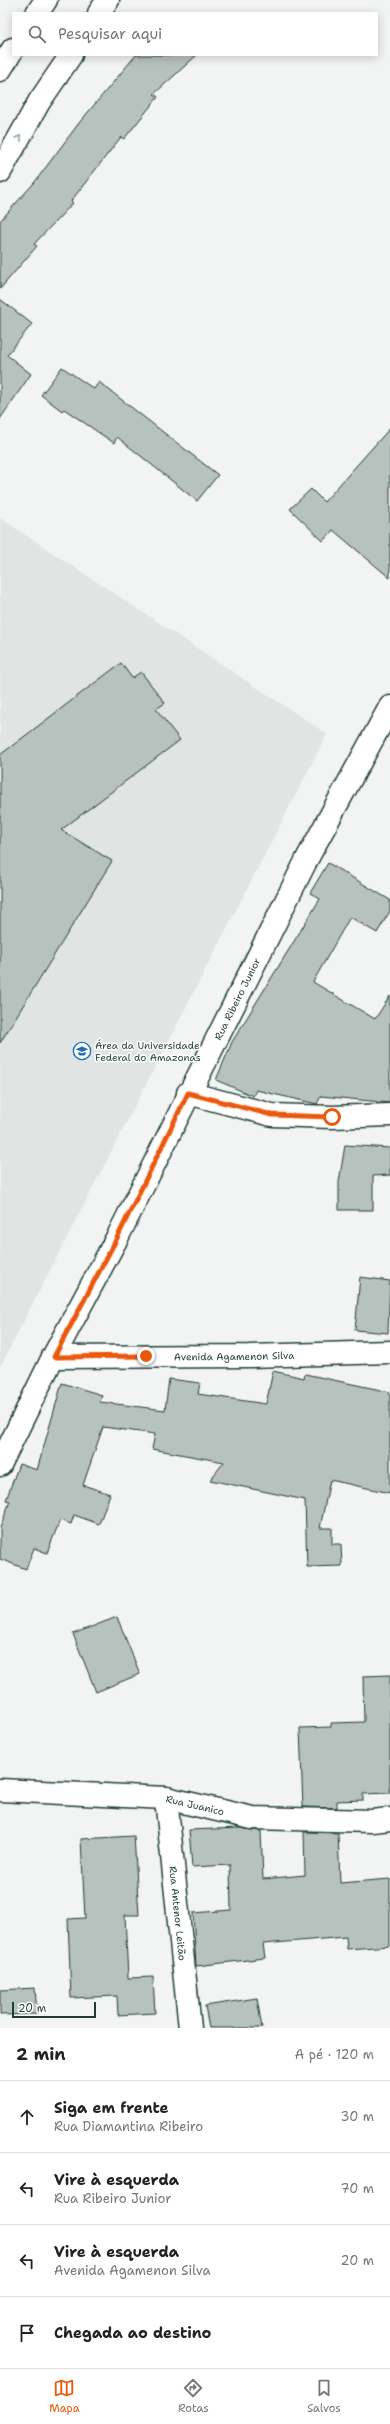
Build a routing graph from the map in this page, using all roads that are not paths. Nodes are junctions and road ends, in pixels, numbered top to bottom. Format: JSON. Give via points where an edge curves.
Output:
{"nodes":[{"id":1,"x":46,"y":0,"type":"edge"},
{"id":2,"x":108,"y":0,"type":"edge"},
{"id":3,"x":38,"y":12,"type":"edge"},
{"id":4,"x":100,"y":12,"type":"edge"},
{"id":5,"x":12,"y":52,"type":"edge"},
{"id":6,"x":70,"y":56,"type":"edge"},
{"id":7,"x":0,"y":70,"type":"edge"},
{"id":8,"x":0,"y":172,"type":"edge"},
{"id":9,"x":390,"y":707,"type":"edge"},
{"id":10,"x":188,"y":1093,"type":"junction"},
{"id":11,"x":390,"y":1115,"type":"edge"},
{"id":12,"x":390,"y":1352,"type":"edge"},
{"id":13,"x":54,"y":1357,"type":"junction"},
{"id":14,"x":0,"y":1465,"type":"edge"},
{"id":15,"x":0,"y":1790,"type":"edge"},
{"id":16,"x":166,"y":1798,"type":"junction"},
{"id":17,"x":390,"y":1819,"type":"edge"},
{"id":18,"x":190,"y":2028,"type":"edge"}],
"edges":[{"from":1,"to":3,"type":"street"},
{"from":2,"to":4,"type":"street"},
{"from":5,"to":7,"type":"street"},
{"from":8,"to":6,"type":"street","one_way":true,"via":[[39,102]]},
{"from":9,"to":10,"type":"street","name":"Rua Ribeiro Junior","via":[[308,857]]},
{"from":10,"to":11,"type":"street","via":[[272,1115]]},
{"from":10,"to":13,"type":"street","name":"Rua Ribeiro Junior","via":[[118,1236]]},
{"from":12,"to":13,"type":"street","name":"Avenida Agamenon Silva"},
{"from":13,"to":14,"type":"street","name":"Rua Ribeiro Junior"},
{"from":15,"to":16,"type":"street","name":"Rua Juanico"},
{"from":16,"to":17,"type":"street","name":"Rua Juanico","via":[[252,1818],[372,1821]]},
{"from":16,"to":18,"type":"street","name":"Rua Antenor Leitão"}]}
